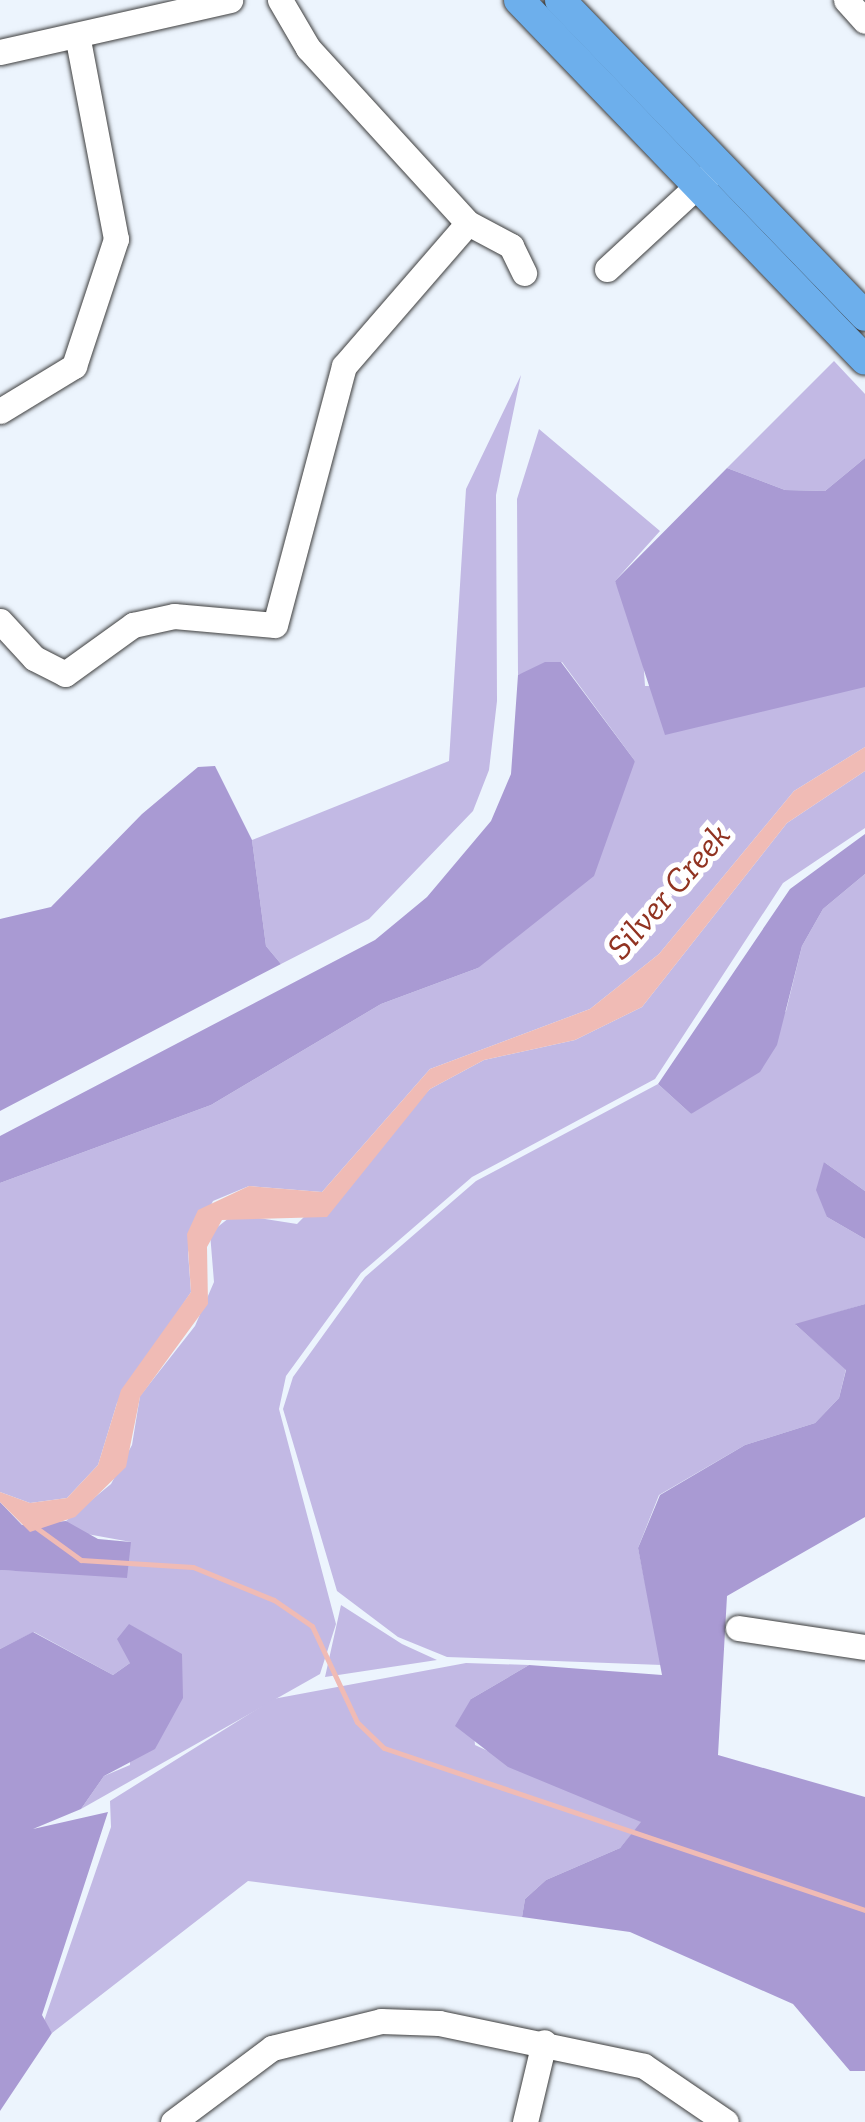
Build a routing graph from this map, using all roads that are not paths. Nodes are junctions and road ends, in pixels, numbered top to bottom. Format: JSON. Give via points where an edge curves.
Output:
{"nodes":[{"id":1,"x":230,"y":0,"type":"edge"},
{"id":2,"x":280,"y":0,"type":"edge"},
{"id":3,"x":519,"y":0,"type":"edge"},
{"id":4,"x":560,"y":0,"type":"edge"},
{"id":5,"x":846,"y":0,"type":"edge"},
{"id":6,"x":865,"y":21,"type":"edge"},
{"id":7,"x":78,"y":39,"type":"junction"},
{"id":8,"x":0,"y":52,"type":"edge"},
{"id":9,"x":718,"y":166,"type":"junction"},
{"id":10,"x":696,"y":188,"type":"junction"},
{"id":11,"x":468,"y":224,"type":"junction"},
{"id":12,"x":607,"y":269,"type":"dead end"},
{"id":13,"x":524,"y":273,"type":"dead end"},
{"id":14,"x":865,"y":316,"type":"edge"},
{"id":15,"x":865,"y":360,"type":"edge"},
{"id":16,"x":0,"y":411,"type":"edge"},
{"id":17,"x":0,"y":621,"type":"edge"},
{"id":18,"x":738,"y":1628,"type":"dead end"},
{"id":19,"x":865,"y":1647,"type":"edge"},
{"id":20,"x":544,"y":2042,"type":"junction"},
{"id":21,"x":173,"y":2122,"type":"edge"},
{"id":22,"x":524,"y":2122,"type":"edge"},
{"id":23,"x":726,"y":2122,"type":"edge"}],
"edges":[{"from":1,"to":7,"type":"street"},
{"from":2,"to":11,"type":"street","via":[[308,48]]},
{"from":3,"to":10,"type":"main road"},
{"from":4,"to":9,"type":"main road"},
{"from":5,"to":6,"type":"street"},
{"from":7,"to":8,"type":"street"},
{"from":7,"to":16,"type":"street","via":[[116,239],[74,366]]},
{"from":9,"to":10,"type":"street"},
{"from":9,"to":14,"type":"main road"},
{"from":10,"to":12,"type":"street"},
{"from":10,"to":15,"type":"main road"},
{"from":11,"to":13,"type":"street","via":[[511,246]]},
{"from":11,"to":17,"type":"street","via":[[344,366],[275,624],[174,616],[133,624],[65,674],[34,658]]},
{"from":18,"to":19,"type":"street"},
{"from":20,"to":21,"type":"street","via":[[439,2024],[325,2028],[272,2048]]},
{"from":20,"to":22,"type":"street"},
{"from":20,"to":23,"type":"street","via":[[644,2066]]}]}
